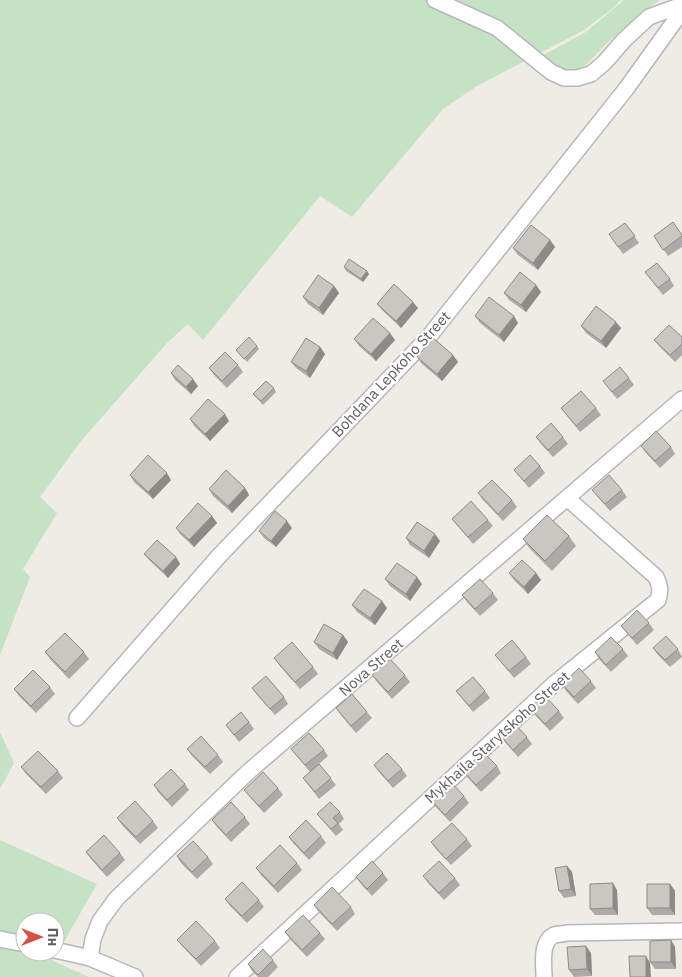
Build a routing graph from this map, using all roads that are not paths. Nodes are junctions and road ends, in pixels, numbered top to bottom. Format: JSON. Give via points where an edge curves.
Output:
{"nodes":[{"id":1,"x":435,"y":0,"type":"edge"},
{"id":2,"x":682,"y":5,"type":"edge"},
{"id":3,"x":682,"y":11,"type":"edge"},
{"id":4,"x":682,"y":399,"type":"edge"},
{"id":5,"x":568,"y":498,"type":"junction"},
{"id":6,"x":77,"y":718,"type":"dead end"},
{"id":7,"x":682,"y":931,"type":"edge"},
{"id":8,"x":0,"y":939,"type":"edge"},
{"id":9,"x":15,"y":942,"type":"edge"},
{"id":10,"x":65,"y":952,"type":"edge"},
{"id":11,"x":90,"y":958,"type":"junction"},
{"id":12,"x":135,"y":977,"type":"edge"},
{"id":13,"x":237,"y":977,"type":"edge"},
{"id":14,"x":544,"y":977,"type":"edge"}],
"edges":[{"from":1,"to":2,"type":"street","via":[[497,28],[551,72],[564,78],[591,74],[649,17]]},
{"from":3,"to":6,"type":"street","name":"Bohdana Lepkoho Street","via":[[626,89],[427,339],[219,556]]},
{"from":4,"to":5,"type":"street","name":"Nova Street"},
{"from":5,"to":11,"type":"street","name":"Nova Street","via":[[247,773],[144,872],[116,899],[100,921]]},
{"from":5,"to":13,"type":"street","name":"Mykhaila Starytskoho Street","via":[[656,577],[660,584],[658,600],[555,683]]},
{"from":7,"to":14,"type":"street","via":[[554,935],[544,950]]},
{"from":8,"to":9,"type":"street"},
{"from":10,"to":11,"type":"street"},
{"from":11,"to":12,"type":"street"}]}
